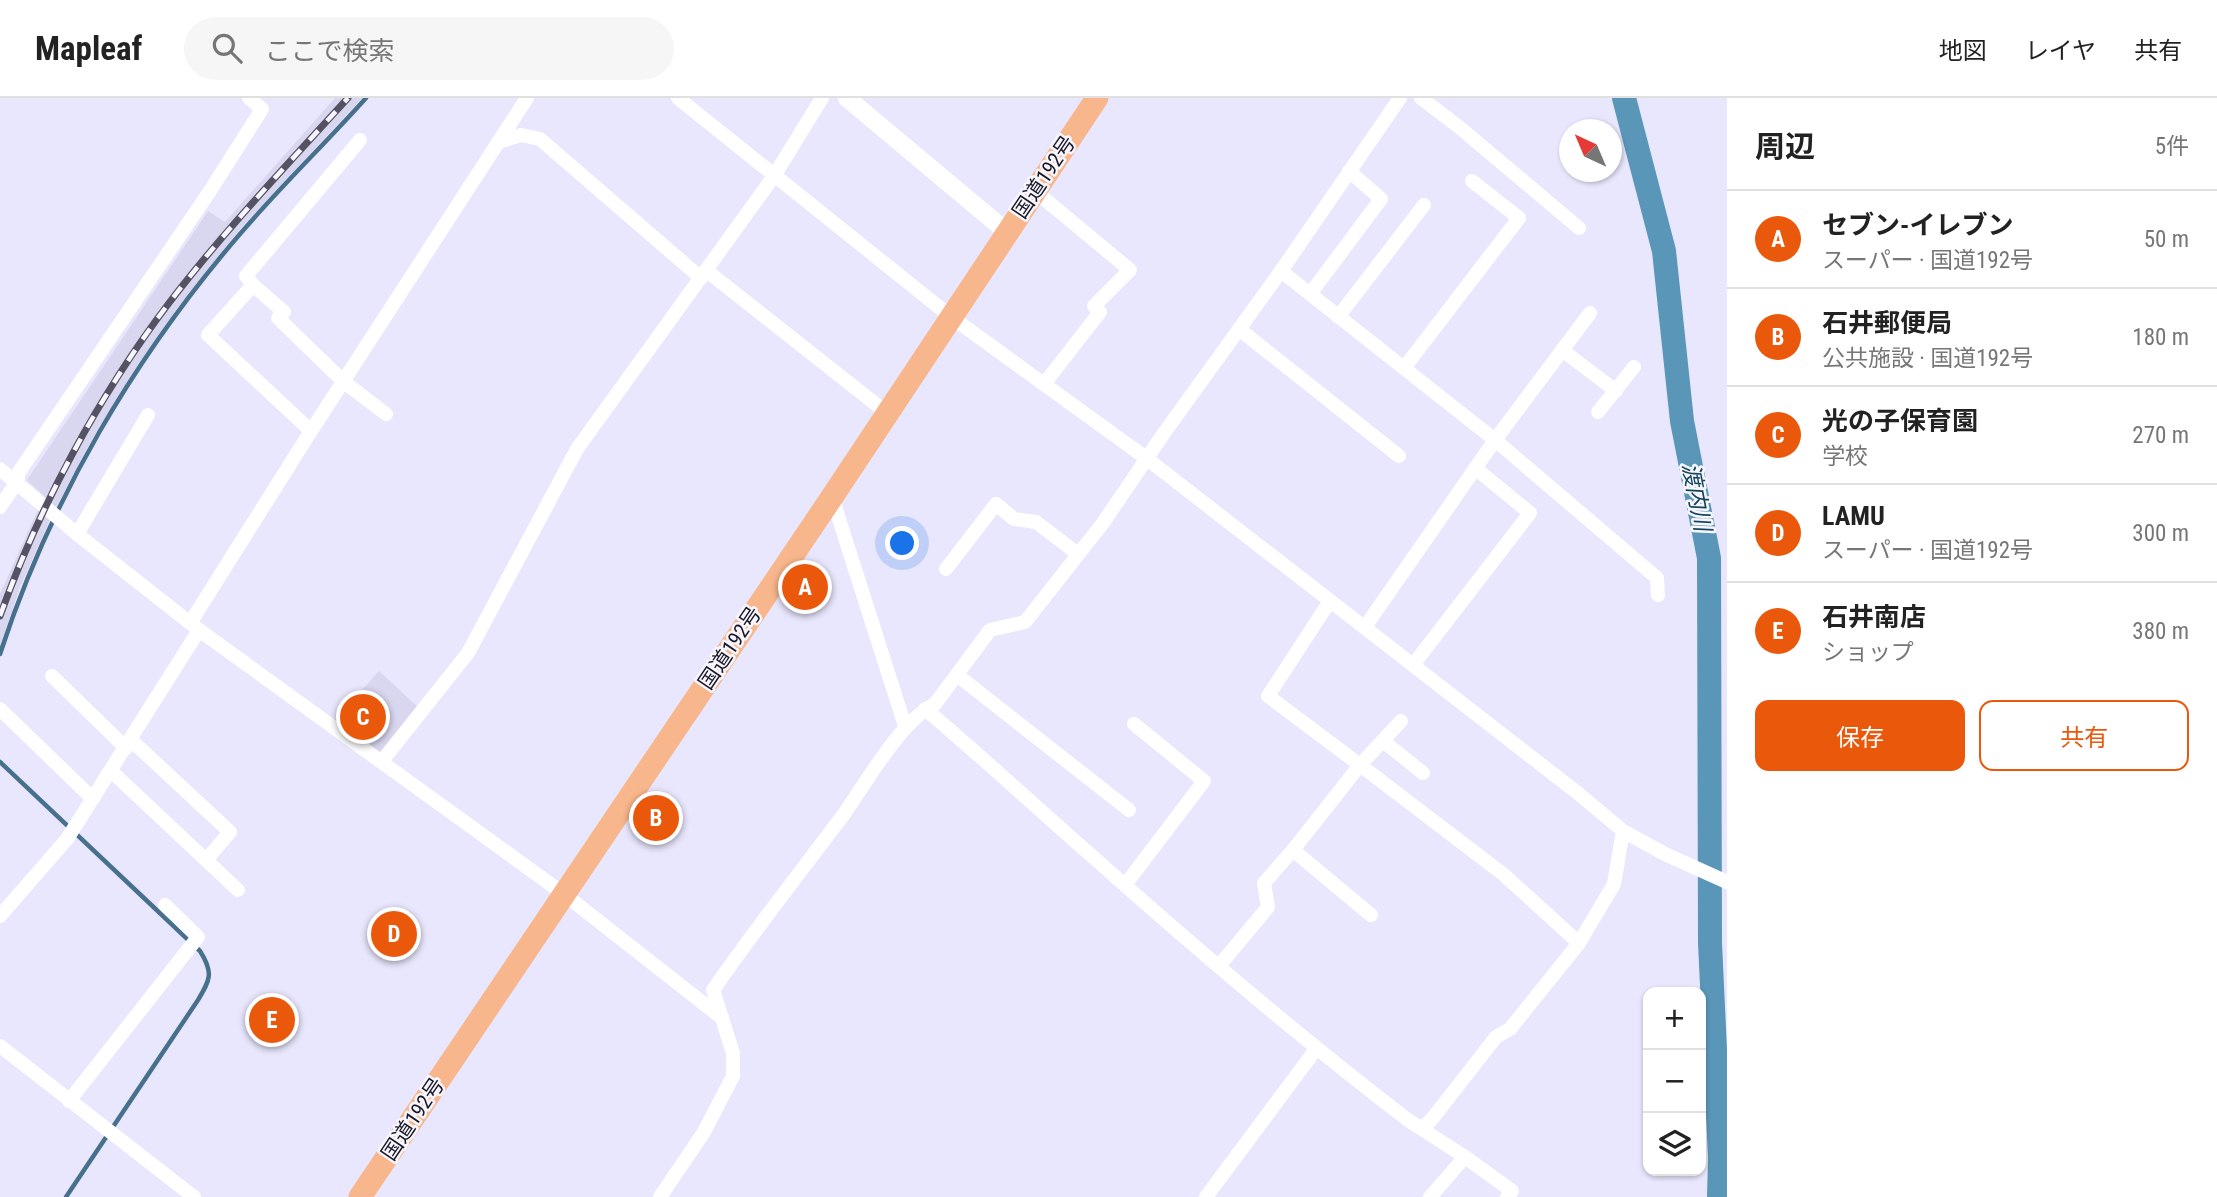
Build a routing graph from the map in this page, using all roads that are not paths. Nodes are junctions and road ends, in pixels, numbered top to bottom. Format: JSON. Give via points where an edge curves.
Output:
{"nodes":[{"id":1,"x":249,"y":98,"type":"edge"},
{"id":2,"x":527,"y":98,"type":"edge"},
{"id":3,"x":678,"y":98,"type":"edge"},
{"id":4,"x":822,"y":98,"type":"edge"},
{"id":5,"x":847,"y":98,"type":"edge"},
{"id":6,"x":1097,"y":98,"type":"edge"},
{"id":7,"x":1400,"y":98,"type":"edge"},
{"id":8,"x":1421,"y":98,"type":"edge"},
{"id":9,"x":266,"y":103,"type":"edge"},
{"id":10,"x":360,"y":139,"type":"dead end"},
{"id":11,"x":499,"y":142,"type":"junction"},
{"id":12,"x":1349,"y":171,"type":"junction"},
{"id":13,"x":774,"y":176,"type":"junction"},
{"id":14,"x":1472,"y":181,"type":"dead end"},
{"id":15,"x":1035,"y":191,"type":"junction"},
{"id":16,"x":1424,"y":205,"type":"dead end"},
{"id":17,"x":1580,"y":228,"type":"dead end"},
{"id":18,"x":1007,"y":232,"type":"junction"},
{"id":19,"x":1281,"y":271,"type":"junction"},
{"id":20,"x":704,"y":274,"type":"junction"},
{"id":21,"x":253,"y":285,"type":"junction"},
{"id":22,"x":1310,"y":294,"type":"junction"},
{"id":23,"x":1590,"y":313,"type":"dead end"},
{"id":24,"x":950,"y":316,"type":"junction"},
{"id":25,"x":1338,"y":317,"type":"junction"},
{"id":26,"x":1239,"y":329,"type":"junction"},
{"id":27,"x":1562,"y":350,"type":"junction"},
{"id":28,"x":1634,"y":367,"type":"dead end"},
{"id":29,"x":1404,"y":368,"type":"junction"},
{"id":30,"x":344,"y":382,"type":"junction"},
{"id":31,"x":1044,"y":384,"type":"junction"},
{"id":32,"x":1616,"y":391,"type":"junction"},
{"id":33,"x":887,"y":412,"type":"junction"},
{"id":34,"x":1598,"y":412,"type":"dead end"},
{"id":35,"x":386,"y":414,"type":"dead end"},
{"id":36,"x":148,"y":415,"type":"dead end"},
{"id":37,"x":311,"y":431,"type":"junction"},
{"id":38,"x":1495,"y":440,"type":"junction"},
{"id":39,"x":1399,"y":456,"type":"dead end"},
{"id":40,"x":1146,"y":458,"type":"junction"},
{"id":41,"x":1475,"y":468,"type":"junction"},
{"id":42,"x":0,"y":469,"type":"edge"},
{"id":43,"x":17,"y":482,"type":"junction"},
{"id":44,"x":832,"y":497,"type":"junction"},
{"id":45,"x":0,"y":507,"type":"edge"},
{"id":46,"x":77,"y":534,"type":"junction"},
{"id":47,"x":1078,"y":554,"type":"junction"},
{"id":48,"x":946,"y":569,"type":"dead end"},
{"id":49,"x":1658,"y":595,"type":"dead end"},
{"id":50,"x":1330,"y":601,"type":"junction"},
{"id":51,"x":194,"y":626,"type":"junction"},
{"id":52,"x":1364,"y":628,"type":"junction"},
{"id":53,"x":1413,"y":665,"type":"junction"},
{"id":54,"x":957,"y":675,"type":"junction"},
{"id":55,"x":52,"y":676,"type":"dead end"},
{"id":56,"x":0,"y":709,"type":"edge"},
{"id":57,"x":925,"y":709,"type":"junction"},
{"id":58,"x":1401,"y":721,"type":"dead end"},
{"id":59,"x":1134,"y":724,"type":"dead end"},
{"id":60,"x":905,"y":726,"type":"junction"},
{"id":61,"x":1383,"y":741,"type":"junction"},
{"id":62,"x":128,"y":744,"type":"junction"},
{"id":63,"x":382,"y":761,"type":"junction"},
{"id":64,"x":1360,"y":765,"type":"junction"},
{"id":65,"x":111,"y":771,"type":"junction"},
{"id":66,"x":1423,"y":773,"type":"dead end"},
{"id":67,"x":93,"y":799,"type":"junction"},
{"id":68,"x":1129,"y":810,"type":"dead end"},
{"id":69,"x":1623,"y":831,"type":"junction"},
{"id":70,"x":1293,"y":850,"type":"junction"},
{"id":71,"x":206,"y":860,"type":"junction"},
{"id":72,"x":1727,"y":882,"type":"edge"},
{"id":73,"x":1125,"y":885,"type":"junction"},
{"id":74,"x":238,"y":890,"type":"dead end"},
{"id":75,"x":564,"y":894,"type":"junction"},
{"id":76,"x":165,"y":905,"type":"dead end"},
{"id":77,"x":1371,"y":915,"type":"dead end"},
{"id":78,"x":0,"y":916,"type":"edge"},
{"id":79,"x":1579,"y":943,"type":"junction"},
{"id":80,"x":1219,"y":966,"type":"junction"},
{"id":81,"x":722,"y":1018,"type":"junction"},
{"id":82,"x":0,"y":1046,"type":"edge"},
{"id":83,"x":1316,"y":1049,"type":"junction"},
{"id":84,"x":69,"y":1101,"type":"junction"},
{"id":85,"x":1422,"y":1129,"type":"junction"},
{"id":86,"x":1465,"y":1157,"type":"junction"},
{"id":87,"x":194,"y":1197,"type":"edge"},
{"id":88,"x":360,"y":1197,"type":"edge"},
{"id":89,"x":660,"y":1197,"type":"edge"},
{"id":90,"x":1206,"y":1197,"type":"edge"},
{"id":91,"x":1430,"y":1197,"type":"edge"},
{"id":92,"x":1507,"y":1197,"type":"edge"}],
"edges":[{"from":1,"to":9,"type":"street"},
{"from":2,"to":11,"type":"street"},
{"from":3,"to":13,"type":"street"},
{"from":4,"to":13,"type":"street"},
{"from":5,"to":18,"type":"street"},
{"from":6,"to":15,"type":"highway","name":"国道192号"},
{"from":7,"to":12,"type":"street"},
{"from":8,"to":17,"type":"street"},
{"from":9,"to":43,"type":"street","via":[[19,472]]},
{"from":10,"to":21,"type":"street","via":[[246,276]]},
{"from":11,"to":20,"type":"street","via":[[521,135],[540,139]]},
{"from":11,"to":30,"type":"street"},
{"from":12,"to":19,"type":"street"},
{"from":12,"to":22,"type":"street","via":[[1381,200]]},
{"from":13,"to":20,"type":"street"},
{"from":13,"to":24,"type":"street"},
{"from":14,"to":29,"type":"street","via":[[1519,218]]},
{"from":15,"to":18,"type":"highway","name":"国道192号"},
{"from":15,"to":31,"type":"street","via":[[1130,270],[1094,306],[1100,312]]},
{"from":16,"to":25,"type":"street"},
{"from":18,"to":24,"type":"highway","name":"国道192号"},
{"from":19,"to":22,"type":"street"},
{"from":19,"to":26,"type":"street"},
{"from":20,"to":33,"type":"street"},
{"from":20,"to":63,"type":"street","via":[[577,449],[468,653]]},
{"from":21,"to":30,"type":"street","via":[[284,312],[278,318]]},
{"from":21,"to":37,"type":"street","via":[[208,335]]},
{"from":22,"to":25,"type":"street"},
{"from":23,"to":27,"type":"street"},
{"from":24,"to":31,"type":"street"},
{"from":24,"to":33,"type":"highway","name":"国道192号"},
{"from":25,"to":29,"type":"street"},
{"from":26,"to":39,"type":"street"},
{"from":26,"to":40,"type":"street"},
{"from":27,"to":32,"type":"street"},
{"from":27,"to":38,"type":"street"},
{"from":28,"to":32,"type":"street"},
{"from":29,"to":38,"type":"street"},
{"from":30,"to":35,"type":"street"},
{"from":30,"to":37,"type":"street"},
{"from":31,"to":40,"type":"street"},
{"from":32,"to":34,"type":"street"},
{"from":33,"to":44,"type":"highway","name":"国道192号"},
{"from":36,"to":46,"type":"street"},
{"from":37,"to":51,"type":"street"},
{"from":38,"to":41,"type":"street"},
{"from":38,"to":49,"type":"street","via":[[1657,578]]},
{"from":40,"to":47,"type":"street"},
{"from":40,"to":50,"type":"street"},
{"from":41,"to":52,"type":"street"},
{"from":41,"to":53,"type":"street","via":[[1530,513]]},
{"from":42,"to":43,"type":"street"},
{"from":43,"to":45,"type":"street"},
{"from":43,"to":46,"type":"street"},
{"from":44,"to":60,"type":"street"},
{"from":44,"to":75,"type":"highway","name":"国道192号"},
{"from":46,"to":51,"type":"street"},
{"from":47,"to":48,"type":"street","via":[[1036,522],[1014,519],[996,504]]},
{"from":47,"to":54,"type":"street","via":[[1025,622],[990,630]]},
{"from":50,"to":52,"type":"street"},
{"from":50,"to":64,"type":"street","via":[[1268,696]]},
{"from":51,"to":62,"type":"street"},
{"from":51,"to":63,"type":"street"},
{"from":52,"to":53,"type":"street"},
{"from":53,"to":69,"type":"street"},
{"from":54,"to":57,"type":"street","via":[[936,704]]},
{"from":54,"to":68,"type":"street"},
{"from":55,"to":62,"type":"street"},
{"from":56,"to":67,"type":"street"},
{"from":57,"to":60,"type":"street"},
{"from":57,"to":73,"type":"street"},
{"from":58,"to":61,"type":"street"},
{"from":59,"to":73,"type":"street","via":[[1204,781]]},
{"from":60,"to":81,"type":"street","via":[[713,990]]},
{"from":61,"to":64,"type":"street"},
{"from":61,"to":66,"type":"street"},
{"from":62,"to":65,"type":"street"},
{"from":62,"to":71,"type":"street","via":[[230,832]]},
{"from":63,"to":75,"type":"street"},
{"from":64,"to":70,"type":"street"},
{"from":64,"to":79,"type":"street","via":[[1503,874]]},
{"from":65,"to":67,"type":"street"},
{"from":65,"to":71,"type":"street"},
{"from":67,"to":78,"type":"street","via":[[36,877]]},
{"from":69,"to":72,"type":"street"},
{"from":69,"to":79,"type":"street","via":[[1614,884]]},
{"from":70,"to":77,"type":"street"},
{"from":70,"to":80,"type":"street","via":[[1264,883],[1268,907]]},
{"from":71,"to":74,"type":"street"},
{"from":73,"to":80,"type":"street"},
{"from":75,"to":81,"type":"street"},
{"from":75,"to":88,"type":"highway","name":"国道192号"},
{"from":76,"to":84,"type":"street","via":[[198,936]]},
{"from":79,"to":85,"type":"street"},
{"from":80,"to":83,"type":"street"},
{"from":81,"to":89,"type":"street","via":[[733,1053],[733,1076],[704,1132]]},
{"from":82,"to":84,"type":"street"},
{"from":83,"to":85,"type":"street"},
{"from":83,"to":90,"type":"street"},
{"from":84,"to":87,"type":"street"},
{"from":85,"to":86,"type":"street"},
{"from":86,"to":91,"type":"street"},
{"from":86,"to":92,"type":"street","via":[[1512,1191]]}]}
